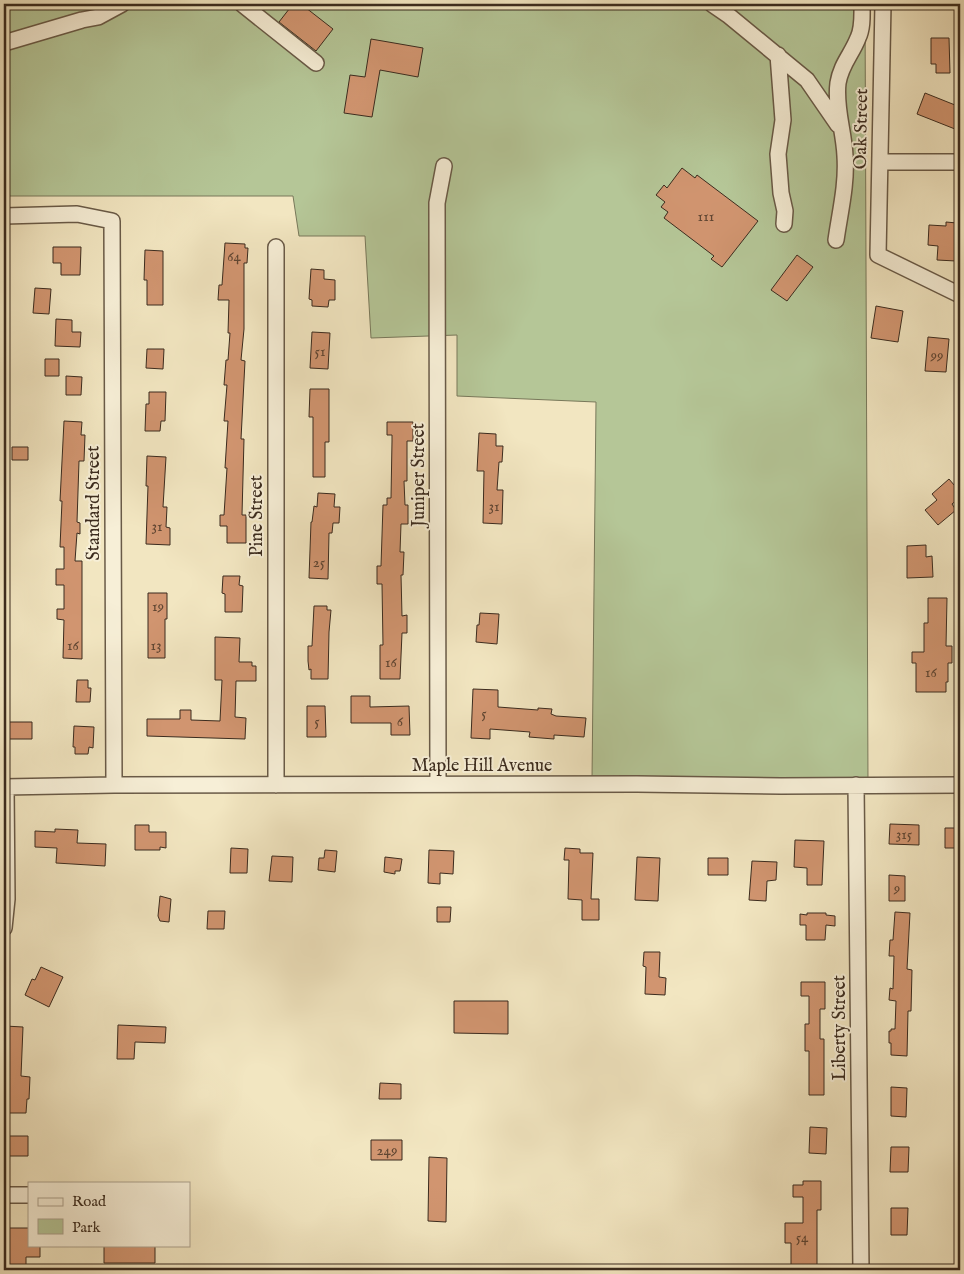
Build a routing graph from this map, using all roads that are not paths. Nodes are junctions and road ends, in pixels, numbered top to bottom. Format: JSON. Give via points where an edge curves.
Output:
{"nodes":[{"id":1,"x":122,"y":4,"type":"edge"},
{"id":2,"x":242,"y":4,"type":"edge"},
{"id":3,"x":712,"y":4,"type":"edge"},
{"id":4,"x":862,"y":4,"type":"edge"},
{"id":5,"x":883,"y":4,"type":"edge"},
{"id":6,"x":731,"y":9,"type":"edge"},
{"id":7,"x":4,"y":43,"type":"edge"},
{"id":8,"x":778,"y":55,"type":"junction"},
{"id":9,"x":316,"y":63,"type":"dead end"},
{"id":10,"x":841,"y":131,"type":"junction"},
{"id":11,"x":880,"y":162,"type":"junction"},
{"id":12,"x":960,"y":162,"type":"edge"},
{"id":13,"x":444,"y":166,"type":"dead end"},
{"id":14,"x":4,"y":216,"type":"edge"},
{"id":15,"x":784,"y":224,"type":"dead end"},
{"id":16,"x":836,"y":240,"type":"dead end"},
{"id":17,"x":276,"y":247,"type":"dead end"},
{"id":18,"x":960,"y":295,"type":"edge"},
{"id":19,"x":438,"y":784,"type":"junction"},
{"id":20,"x":114,"y":785,"type":"junction"},
{"id":21,"x":276,"y":785,"type":"junction"},
{"id":22,"x":856,"y":785,"type":"junction"},
{"id":23,"x":960,"y":785,"type":"edge"},
{"id":24,"x":5,"y":787,"type":"edge"},
{"id":25,"x":4,"y":928,"type":"edge"},
{"id":26,"x":28,"y":1194,"type":"edge"},
{"id":27,"x":4,"y":1195,"type":"edge"},
{"id":28,"x":861,"y":1270,"type":"edge"}],
"edges":[{"from":1,"to":7,"type":"street","via":[[98,17]]},
{"from":2,"to":9,"type":"street"},
{"from":3,"to":6,"type":"street"},
{"from":4,"to":10,"type":"street","via":[[858,39],[844,62],[838,81]]},
{"from":5,"to":11,"type":"street","name":"Oak Street"},
{"from":6,"to":8,"type":"street"},
{"from":8,"to":10,"type":"street","via":[[807,80]]},
{"from":8,"to":15,"type":"street","via":[[783,120],[778,154]]},
{"from":10,"to":16,"type":"street","via":[[845,184]]},
{"from":11,"to":12,"type":"street"},
{"from":11,"to":18,"type":"street","name":"Oak Street","via":[[878,255]]},
{"from":13,"to":19,"type":"street","name":"Juniper Street","via":[[437,202]]},
{"from":14,"to":20,"type":"street","name":"Standard Street","via":[[77,214],[112,221]]},
{"from":17,"to":21,"type":"street","name":"Pine Street"},
{"from":19,"to":21,"type":"street","name":"Maple Hill Avenue"},
{"from":19,"to":22,"type":"street","name":"Maple Hill Avenue"},
{"from":20,"to":21,"type":"street","name":"Maple Hill Avenue"},
{"from":20,"to":24,"type":"street","name":"Maple Hill Avenue"},
{"from":22,"to":23,"type":"street","name":"Maple Hill Avenue"},
{"from":22,"to":28,"type":"street","name":"Liberty Street"},
{"from":24,"to":25,"type":"street","via":[[7,899]]},
{"from":26,"to":27,"type":"street"}]}
